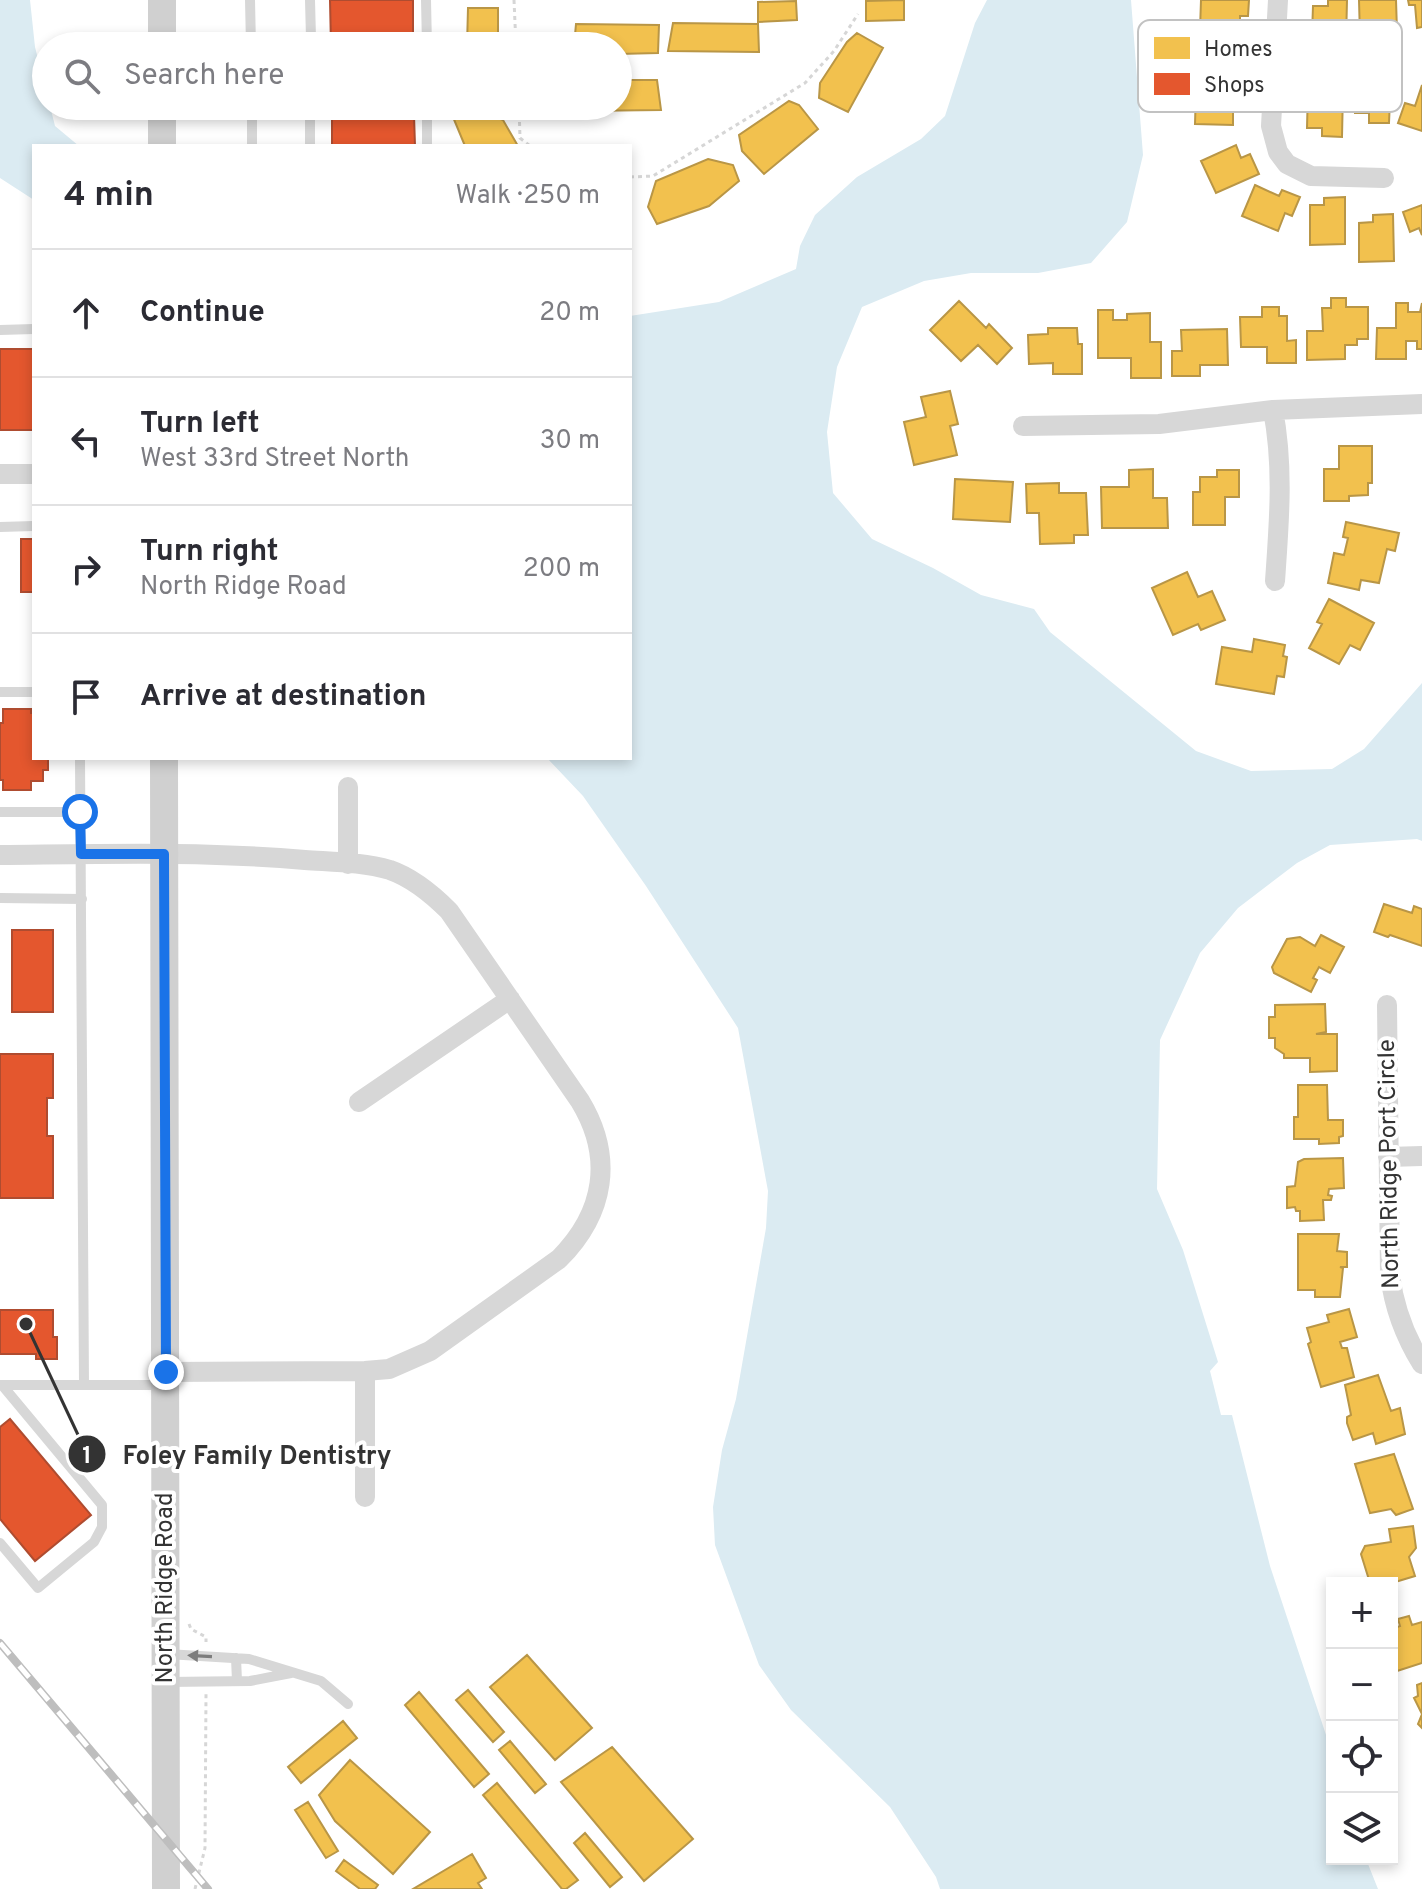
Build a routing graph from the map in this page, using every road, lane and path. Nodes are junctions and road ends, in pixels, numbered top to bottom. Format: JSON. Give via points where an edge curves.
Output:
{"nodes":[{"id":1,"x":162,"y":0,"type":"edge"},
{"id":2,"x":250,"y":0,"type":"edge"},
{"id":3,"x":310,"y":0,"type":"edge"},
{"id":4,"x":426,"y":0,"type":"edge"},
{"id":5,"x":514,"y":0,"type":"edge"},
{"id":6,"x":1278,"y":0,"type":"edge"},
{"id":7,"x":858,"y":14,"type":"dead end"},
{"id":8,"x":1277,"y":20,"type":"edge"},
{"id":9,"x":162,"y":32,"type":"edge"},
{"id":10,"x":251,"y":32,"type":"edge"},
{"id":11,"x":311,"y":32,"type":"edge"},
{"id":12,"x":427,"y":32,"type":"edge"},
{"id":13,"x":515,"y":32,"type":"edge"},
{"id":14,"x":1272,"y":112,"type":"edge"},
{"id":15,"x":162,"y":120,"type":"edge"},
{"id":16,"x":252,"y":120,"type":"edge"},
{"id":17,"x":310,"y":120,"type":"edge"},
{"id":18,"x":427,"y":120,"type":"edge"},
{"id":19,"x":519,"y":120,"type":"edge"},
{"id":20,"x":162,"y":144,"type":"edge"},
{"id":21,"x":252,"y":144,"type":"edge"},
{"id":22,"x":310,"y":144,"type":"edge"},
{"id":23,"x":427,"y":144,"type":"edge"},
{"id":24,"x":528,"y":144,"type":"edge"},
{"id":25,"x":632,"y":177,"type":"edge"},
{"id":26,"x":1384,"y":178,"type":"dead end"},
{"id":27,"x":32,"y":329,"type":"edge"},
{"id":28,"x":0,"y":330,"type":"edge"},
{"id":29,"x":1422,"y":404,"type":"edge"},
{"id":30,"x":1273,"y":410,"type":"junction"},
{"id":31,"x":1023,"y":426,"type":"dead end"},
{"id":32,"x":0,"y":474,"type":"edge"},
{"id":33,"x":32,"y":474,"type":"edge"},
{"id":34,"x":32,"y":526,"type":"edge"},
{"id":35,"x":0,"y":527,"type":"edge"},
{"id":36,"x":1275,"y":581,"type":"dead end"},
{"id":37,"x":0,"y":692,"type":"edge"},
{"id":38,"x":32,"y":692,"type":"edge"},
{"id":39,"x":80,"y":760,"type":"edge"},
{"id":40,"x":164,"y":760,"type":"edge"},
{"id":41,"x":348,"y":787,"type":"dead end"},
{"id":42,"x":0,"y":812,"type":"edge"},
{"id":43,"x":80,"y":812,"type":"junction"},
{"id":44,"x":81,"y":854,"type":"junction"},
{"id":45,"x":164,"y":854,"type":"junction"},
{"id":46,"x":0,"y":855,"type":"edge"},
{"id":47,"x":348,"y":864,"type":"junction"},
{"id":48,"x":0,"y":898,"type":"edge"},
{"id":49,"x":82,"y":899,"type":"junction"},
{"id":50,"x":510,"y":999,"type":"junction"},
{"id":51,"x":1387,"y":1005,"type":"dead end"},
{"id":52,"x":359,"y":1102,"type":"dead end"},
{"id":53,"x":1422,"y":1156,"type":"edge"},
{"id":54,"x":1388,"y":1157,"type":"junction"},
{"id":55,"x":1422,"y":1364,"type":"edge"},
{"id":56,"x":365,"y":1371,"type":"junction"},
{"id":57,"x":166,"y":1378,"type":"junction"},
{"id":58,"x":1,"y":1385,"type":"edge"},
{"id":59,"x":84,"y":1385,"type":"junction"},
{"id":60,"x":365,"y":1497,"type":"dead end"},
{"id":61,"x":0,"y":1543,"type":"edge"},
{"id":62,"x":236,"y":1658,"type":"junction"},
{"id":63,"x":165,"y":1668,"type":"junction"},
{"id":64,"x":292,"y":1673,"type":"junction"},
{"id":65,"x":237,"y":1681,"type":"junction"},
{"id":66,"x":348,"y":1704,"type":"dead end"},
{"id":67,"x":166,"y":1889,"type":"edge"}],
"edges":[{"from":1,"to":9,"type":"main road"},
{"from":2,"to":10,"type":"lane"},
{"from":3,"to":11,"type":"lane"},
{"from":4,"to":12,"type":"lane"},
{"from":5,"to":13,"type":"path"},
{"from":6,"to":8,"type":"street"},
{"from":7,"to":25,"type":"path","via":[[805,83],[653,176]]},
{"from":14,"to":26,"type":"street","via":[[1272,139],[1287,164],[1311,176]]},
{"from":15,"to":20,"type":"main road"},
{"from":16,"to":21,"type":"lane"},
{"from":17,"to":22,"type":"lane"},
{"from":18,"to":23,"type":"lane"},
{"from":19,"to":24,"type":"path","via":[[520,138]]},
{"from":27,"to":28,"type":"lane"},
{"from":29,"to":30,"type":"street"},
{"from":30,"to":31,"type":"street","via":[[1159,424]]},
{"from":30,"to":36,"type":"street","via":[[1281,504]]},
{"from":32,"to":33,"type":"street"},
{"from":34,"to":35,"type":"lane"},
{"from":37,"to":38,"type":"lane"},
{"from":39,"to":43,"type":"lane"},
{"from":40,"to":45,"type":"main road","name":"North Ridge Road"},
{"from":41,"to":47,"type":"street"},
{"from":42,"to":43,"type":"lane"},
{"from":43,"to":44,"type":"lane"},
{"from":44,"to":45,"type":"street"},
{"from":44,"to":46,"type":"street"},
{"from":44,"to":49,"type":"lane"},
{"from":45,"to":47,"type":"street","via":[[241,854]]},
{"from":45,"to":57,"type":"main road","name":"North Ridge Road"},
{"from":47,"to":50,"type":"street","via":[[390,871],[433,895]]},
{"from":48,"to":49,"type":"lane"},
{"from":49,"to":59,"type":"lane"},
{"from":50,"to":52,"type":"street"},
{"from":50,"to":56,"type":"street","via":[[589,1115],[600,1155],[596,1203],[581,1234],[559,1259],[430,1351],[389,1369]]},
{"from":51,"to":54,"type":"street","name":"North Ridge Port Circle"},
{"from":53,"to":54,"type":"street"},
{"from":54,"to":55,"type":"street","name":"North Ridge Port Circle","via":[[1393,1298]]},
{"from":56,"to":57,"type":"street"},
{"from":56,"to":60,"type":"street"},
{"from":57,"to":59,"type":"lane"},
{"from":57,"to":63,"type":"main road","name":"North Ridge Road"},
{"from":58,"to":59,"type":"lane"},
{"from":58,"to":61,"type":"lane","via":[[102,1505],[102,1527],[94,1542],[38,1588]]},
{"from":62,"to":63,"type":"lane","one_way":true},
{"from":62,"to":64,"type":"lane"},
{"from":62,"to":65,"type":"lane"},
{"from":63,"to":65,"type":"lane"},
{"from":63,"to":67,"type":"main road","name":"North Ridge Road"},
{"from":64,"to":65,"type":"lane"},
{"from":64,"to":66,"type":"lane","via":[[321,1681]]}]}
